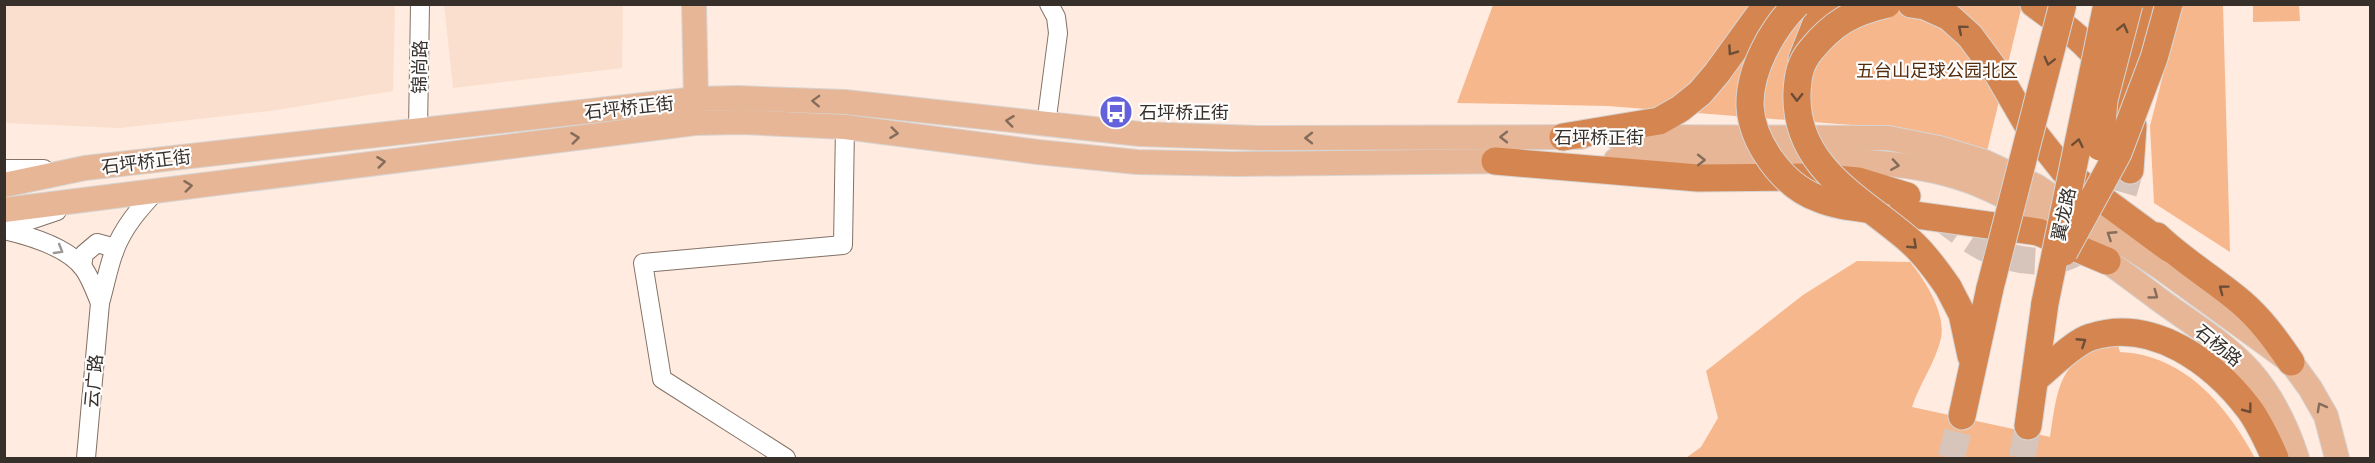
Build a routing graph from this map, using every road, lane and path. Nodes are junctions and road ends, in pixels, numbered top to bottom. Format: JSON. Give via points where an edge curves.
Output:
{"nodes":[{"id":1,"x":420,"y":4,"type":"edge"},
{"id":2,"x":694,"y":4,"type":"edge"},
{"id":3,"x":704,"y":4,"type":"edge"},
{"id":4,"x":1049,"y":4,"type":"edge"},
{"id":5,"x":1767,"y":4,"type":"edge"},
{"id":6,"x":1797,"y":4,"type":"edge"},
{"id":7,"x":1829,"y":4,"type":"edge"},
{"id":8,"x":1887,"y":4,"type":"edge"},
{"id":9,"x":1911,"y":4,"type":"edge"},
{"id":10,"x":2034,"y":4,"type":"edge"},
{"id":11,"x":2063,"y":4,"type":"edge"},
{"id":12,"x":2107,"y":4,"type":"edge"},
{"id":13,"x":2129,"y":4,"type":"edge"},
{"id":14,"x":2152,"y":4,"type":"edge"},
{"id":15,"x":2169,"y":4,"type":"edge"},
{"id":16,"x":1801,"y":62,"type":"junction"},
{"id":17,"x":702,"y":99,"type":"junction"},
{"id":18,"x":1046,"y":125,"type":"junction"},
{"id":19,"x":845,"y":127,"type":"junction"},
{"id":20,"x":418,"y":130,"type":"junction"},
{"id":21,"x":1563,"y":137,"type":"junction"},
{"id":22,"x":1495,"y":161,"type":"junction"},
{"id":23,"x":85,"y":168,"type":"junction"},
{"id":24,"x":4,"y":169,"type":"edge"},
{"id":25,"x":4,"y":185,"type":"edge"},
{"id":26,"x":158,"y":190,"type":"junction"},
{"id":27,"x":88,"y":200,"type":"junction"},
{"id":28,"x":1904,"y":204,"type":"junction"},
{"id":29,"x":4,"y":210,"type":"edge"},
{"id":30,"x":4,"y":230,"type":"edge"},
{"id":31,"x":114,"y":252,"type":"junction"},
{"id":32,"x":2165,"y":258,"type":"junction"},
{"id":33,"x":2106,"y":261,"type":"junction"},
{"id":34,"x":82,"y":267,"type":"junction"},
{"id":35,"x":2047,"y":291,"type":"junction"},
{"id":36,"x":100,"y":303,"type":"junction"},
{"id":37,"x":2291,"y":362,"type":"joint"},
{"id":38,"x":1973,"y":367,"type":"junction"},
{"id":39,"x":2036,"y":378,"type":"junction"},
{"id":40,"x":1962,"y":416,"type":"tunnel mouth"},
{"id":41,"x":2028,"y":426,"type":"tunnel mouth"},
{"id":42,"x":86,"y":459,"type":"edge"},
{"id":43,"x":786,"y":459,"type":"edge"},
{"id":44,"x":2275,"y":459,"type":"edge"},
{"id":45,"x":2297,"y":459,"type":"edge"},
{"id":46,"x":2337,"y":459,"type":"edge"}],
"edges":[{"from":1,"to":20,"type":"street","name":"锦尚路"},
{"from":2,"to":17,"type":"main road"},
{"from":3,"to":17,"type":"main road"},
{"from":4,"to":18,"type":"street","via":[[1058,33]]},
{"from":5,"to":21,"type":"highway","one_way":true,"via":[[1700,93],[1659,121]]},
{"from":6,"to":28,"type":"highway","bridge":true,"via":[[1774,33],[1753,80],[1750,107],[1764,148],[1791,183],[1816,198],[1846,207]]},
{"from":7,"to":16,"type":"highway","via":[[1819,16]]},
{"from":8,"to":16,"type":"highway","bridge":true,"via":[[1839,21]]},
{"from":32,"to":9,"type":"highway","one_way":true,"via":[[2064,171],[2027,124],[1970,36],[1949,18]]},
{"from":10,"to":14,"type":"highway","via":[[2069,29],[2103,65],[2120,102],[2130,161],[2138,69]]},
{"from":11,"to":38,"type":"highway","one_way":true,"bridge":true},
{"from":35,"to":12,"type":"highway","name":"翼龙路","one_way":true,"bridge":true},
{"from":32,"to":13,"type":"highway","one_way":true,"bridge":true,"via":[[2111,181],[2100,147],[2104,100]]},
{"from":15,"to":35,"type":"highway","bridge":true,"via":[[2154,58],[2118,153]]},
{"from":16,"to":38,"type":"highway","one_way":true,"bridge":true,"via":[[1797,106],[1800,127],[1811,149],[1845,191],[1911,242],[1932,264],[1962,314]]},
{"from":18,"to":17,"type":"main road","name":"石坪桥正街","one_way":true,"via":[[845,102]]},
{"from":17,"to":20,"type":"main road","name":"石坪桥正街"},
{"from":21,"to":18,"type":"main road","name":"石坪桥正街","one_way":true,"via":[[1237,138]]},
{"from":19,"to":22,"type":"main road","name":"石坪桥正街","one_way":true,"via":[[1137,162]]},
{"from":26,"to":19,"type":"main road","name":"石坪桥正街","one_way":true,"via":[[695,123]]},
{"from":19,"to":43,"type":"street","via":[[843,244],[643,263],[662,379]]},
{"from":20,"to":23,"type":"main road","name":"石坪桥正街"},
{"from":32,"to":21,"type":"main road","name":"石坪桥正街","one_way":true,"via":[[2036,186],[1985,162],[1939,148],[1888,138],[1843,136]]},
{"from":22,"to":28,"type":"highway","via":[[1698,178],[1815,177],[1858,181]]},
{"from":22,"to":33,"type":"main road","name":"石坪桥正街","one_way":true,"via":[[1844,160],[1887,164],[1976,183],[2025,208]]},
{"from":23,"to":24,"type":"street"},
{"from":23,"to":25,"type":"main road","name":"石坪桥正街"},
{"from":26,"to":27,"type":"main road","name":"石坪桥正街"},
{"from":26,"to":31,"type":"street","name":"云广路","via":[[137,211]]},
{"from":27,"to":29,"type":"main road","name":"石坪桥正街"},
{"from":27,"to":30,"type":"street"},
{"from":28,"to":33,"type":"highway","via":[[2038,232]]},
{"from":30,"to":34,"type":"street","one_way":true,"via":[[32,236]]},
{"from":31,"to":34,"type":"street","via":[[98,243],[84,254]]},
{"from":31,"to":36,"type":"street","name":"云广路"},
{"from":37,"to":32,"type":"highway","one_way":true,"via":[[2271,332],[2241,302]]},
{"from":33,"to":45,"type":"main road","name":"石杨路","one_way":true,"via":[[2228,350],[2250,371],[2288,430]]},
{"from":34,"to":36,"type":"street"},
{"from":35,"to":39,"type":"highway","name":"翼龙路"},
{"from":36,"to":42,"type":"street","name":"云广路"},
{"from":46,"to":37,"type":"main road","one_way":true,"via":[[2326,416]]},
{"from":38,"to":40,"type":"highway"},
{"from":39,"to":41,"type":"highway","name":"翼龙路"},
{"from":39,"to":44,"type":"highway","one_way":true,"via":[[2089,337],[2129,331],[2149,335],[2191,355],[2229,388],[2250,410]]}]}
